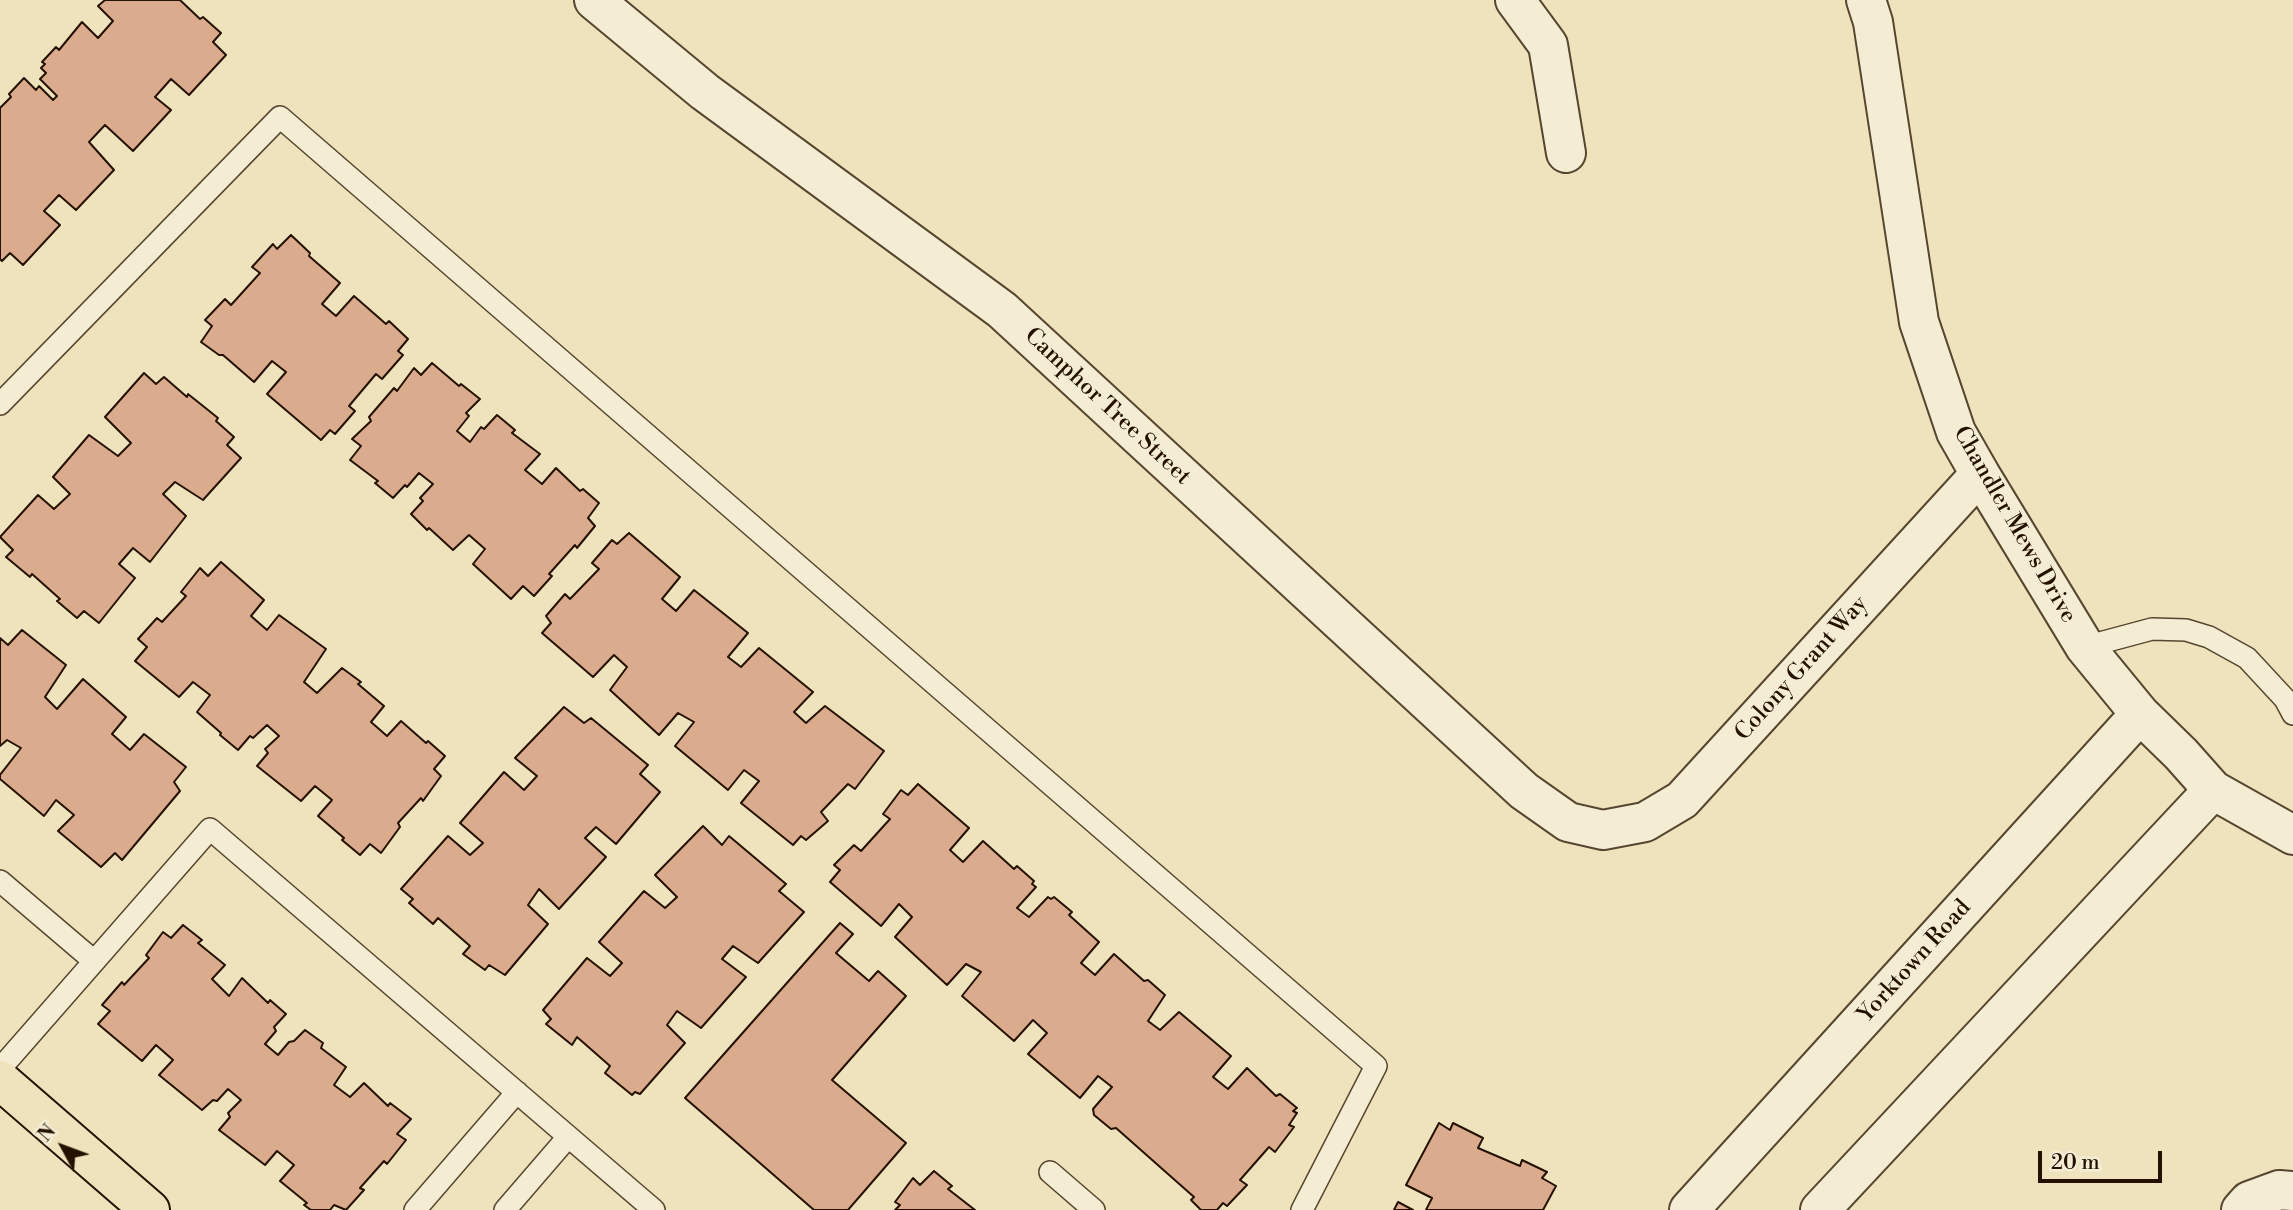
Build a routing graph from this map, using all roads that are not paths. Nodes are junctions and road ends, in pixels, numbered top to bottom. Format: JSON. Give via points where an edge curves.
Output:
{"nodes":[{"id":1,"x":594,"y":0,"type":"edge"},
{"id":2,"x":1515,"y":0,"type":"edge"},
{"id":3,"x":1866,"y":0,"type":"edge"},
{"id":4,"x":1566,"y":153,"type":"dead end"},
{"id":5,"x":0,"y":404,"type":"edge"},
{"id":6,"x":1980,"y":474,"type":"junction"},
{"id":7,"x":2085,"y":646,"type":"junction"},
{"id":8,"x":2290,"y":704,"type":"edge"},
{"id":9,"x":2140,"y":715,"type":"junction"},
{"id":10,"x":2213,"y":790,"type":"junction"},
{"id":11,"x":1603,"y":830,"type":"joint"},
{"id":12,"x":2293,"y":835,"type":"edge"},
{"id":13,"x":0,"y":881,"type":"edge"},
{"id":14,"x":94,"y":961,"type":"junction"},
{"id":15,"x":0,"y":1069,"type":"edge"},
{"id":16,"x":0,"y":1080,"type":"edge"},
{"id":17,"x":517,"y":1092,"type":"junction"},
{"id":18,"x":568,"y":1136,"type":"junction"},
{"id":19,"x":1050,"y":1172,"type":"dead end"},
{"id":20,"x":2293,"y":1191,"type":"edge"},
{"id":21,"x":150,"y":1210,"type":"edge"},
{"id":22,"x":415,"y":1210,"type":"edge"},
{"id":23,"x":505,"y":1210,"type":"edge"},
{"id":24,"x":654,"y":1210,"type":"edge"},
{"id":25,"x":1094,"y":1210,"type":"edge"},
{"id":26,"x":1302,"y":1210,"type":"edge"},
{"id":27,"x":1689,"y":1210,"type":"edge"},
{"id":28,"x":1820,"y":1210,"type":"edge"},
{"id":29,"x":2241,"y":1210,"type":"edge"}],
"edges":[{"from":1,"to":11,"type":"street","name":"Camphor Tree Street","via":[[705,92],[1002,310],[1524,791],[1568,822]]},
{"from":2,"to":4,"type":"street","via":[[1548,45]]},
{"from":3,"to":6,"type":"street","name":"Chandler Mews Drive","via":[[1919,322],[1956,432]]},
{"from":5,"to":26,"type":"lane","via":[[280,117],[1376,1066]]},
{"from":6,"to":7,"type":"street","name":"Chandler Mews Drive"},
{"from":6,"to":11,"type":"street","name":"Colony Grant Way","via":[[1682,800],[1645,822]]},
{"from":7,"to":8,"type":"lane","via":[[2152,629],[2186,630],[2247,658]]},
{"from":7,"to":9,"type":"street","name":"Chandler Mews Drive"},
{"from":9,"to":10,"type":"street","name":"Chandler Mews Drive"},
{"from":9,"to":27,"type":"street","name":"Yorktown Road"},
{"from":10,"to":12,"type":"street","name":"Chandler Mews Drive"},
{"from":10,"to":28,"type":"street"},
{"from":13,"to":14,"type":"lane"},
{"from":14,"to":15,"type":"lane"},
{"from":14,"to":17,"type":"lane","via":[[210,829]]},
{"from":16,"to":21,"type":"main road"},
{"from":17,"to":18,"type":"lane"},
{"from":17,"to":22,"type":"lane"},
{"from":18,"to":23,"type":"lane"},
{"from":18,"to":24,"type":"lane"},
{"from":19,"to":25,"type":"lane"},
{"from":20,"to":29,"type":"street","via":[[2279,1190],[2249,1201]]}]}
